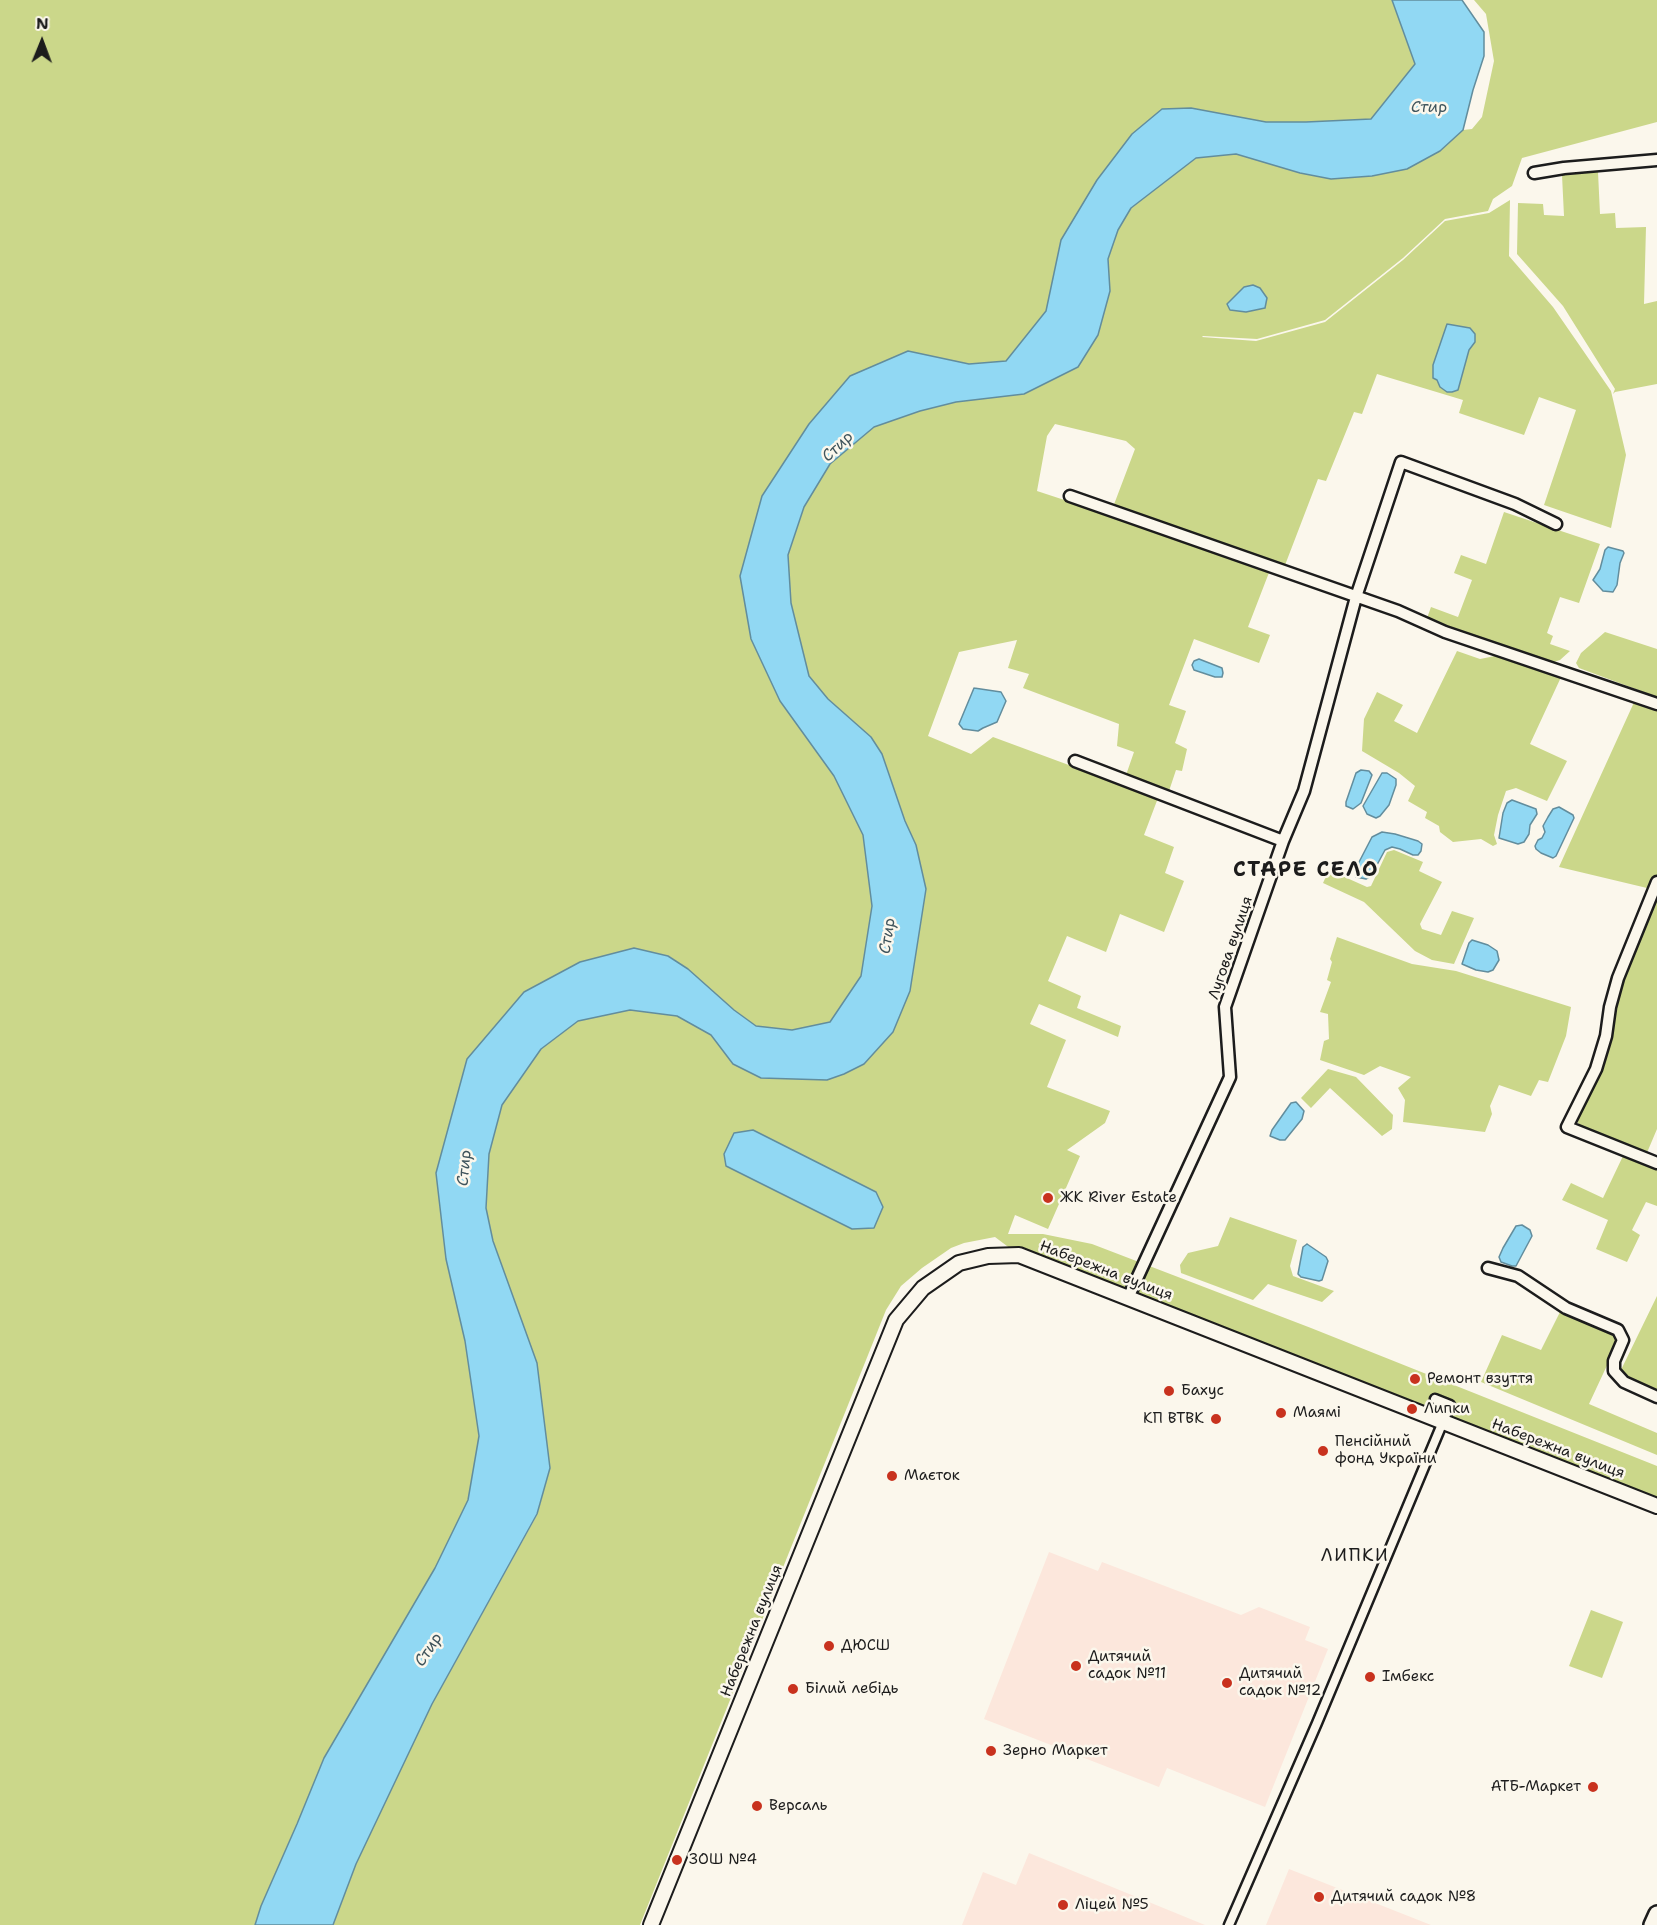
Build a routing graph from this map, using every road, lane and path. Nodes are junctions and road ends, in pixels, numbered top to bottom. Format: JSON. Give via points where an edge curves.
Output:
{"nodes":[{"id":1,"x":1657,"y":160,"type":"edge"},
{"id":2,"x":1534,"y":173,"type":"dead end"},
{"id":3,"x":1070,"y":496,"type":"dead end"},
{"id":4,"x":1556,"y":524,"type":"dead end"},
{"id":5,"x":1356,"y":597,"type":"junction"},
{"id":6,"x":1657,"y":704,"type":"edge"},
{"id":7,"x":1075,"y":761,"type":"dead end"},
{"id":8,"x":1283,"y":841,"type":"junction"},
{"id":9,"x":1657,"y":882,"type":"edge"},
{"id":10,"x":1657,"y":1163,"type":"edge"},
{"id":11,"x":1488,"y":1268,"type":"dead end"},
{"id":12,"x":1128,"y":1298,"type":"junction"},
{"id":13,"x":1657,"y":1396,"type":"edge"},
{"id":14,"x":1435,"y":1399,"type":"dead end"},
{"id":15,"x":1443,"y":1422,"type":"junction"},
{"id":16,"x":1657,"y":1506,"type":"edge"},
{"id":17,"x":1657,"y":1914,"type":"edge"},
{"id":18,"x":651,"y":1925,"type":"edge"},
{"id":19,"x":1229,"y":1925,"type":"edge"},
{"id":20,"x":1652,"y":1925,"type":"edge"}],
"edges":[{"from":1,"to":2,"type":"street"},
{"from":3,"to":5,"type":"street"},
{"from":4,"to":5,"type":"street","name":"Лугова вулиця","via":[[1515,504],[1401,462]]},
{"from":5,"to":6,"type":"street","via":[[1445,632]]},
{"from":5,"to":8,"type":"street","name":"Лугова вулиця","via":[[1304,791]]},
{"from":7,"to":8,"type":"street"},
{"from":8,"to":12,"type":"street","name":"Лугова вулиця","via":[[1225,1007],[1230,1077]]},
{"from":9,"to":10,"type":"street","via":[[1618,978],[1596,1069],[1567,1127]]},
{"from":11,"to":13,"type":"street","via":[[1518,1276],[1566,1308],[1618,1330],[1623,1340],[1614,1371],[1624,1382]]},
{"from":12,"to":15,"type":"street","name":"Набережна вулиця"},
{"from":12,"to":18,"type":"street","name":"Набережна вулиця","via":[[1019,1255],[988,1256],[959,1263],[923,1288],[896,1320]]},
{"from":14,"to":15,"type":"street","via":[[1450,1405]]},
{"from":15,"to":16,"type":"street","name":"Набережна вулиця"},
{"from":15,"to":19,"type":"street"},
{"from":17,"to":20,"type":"main road"}]}
